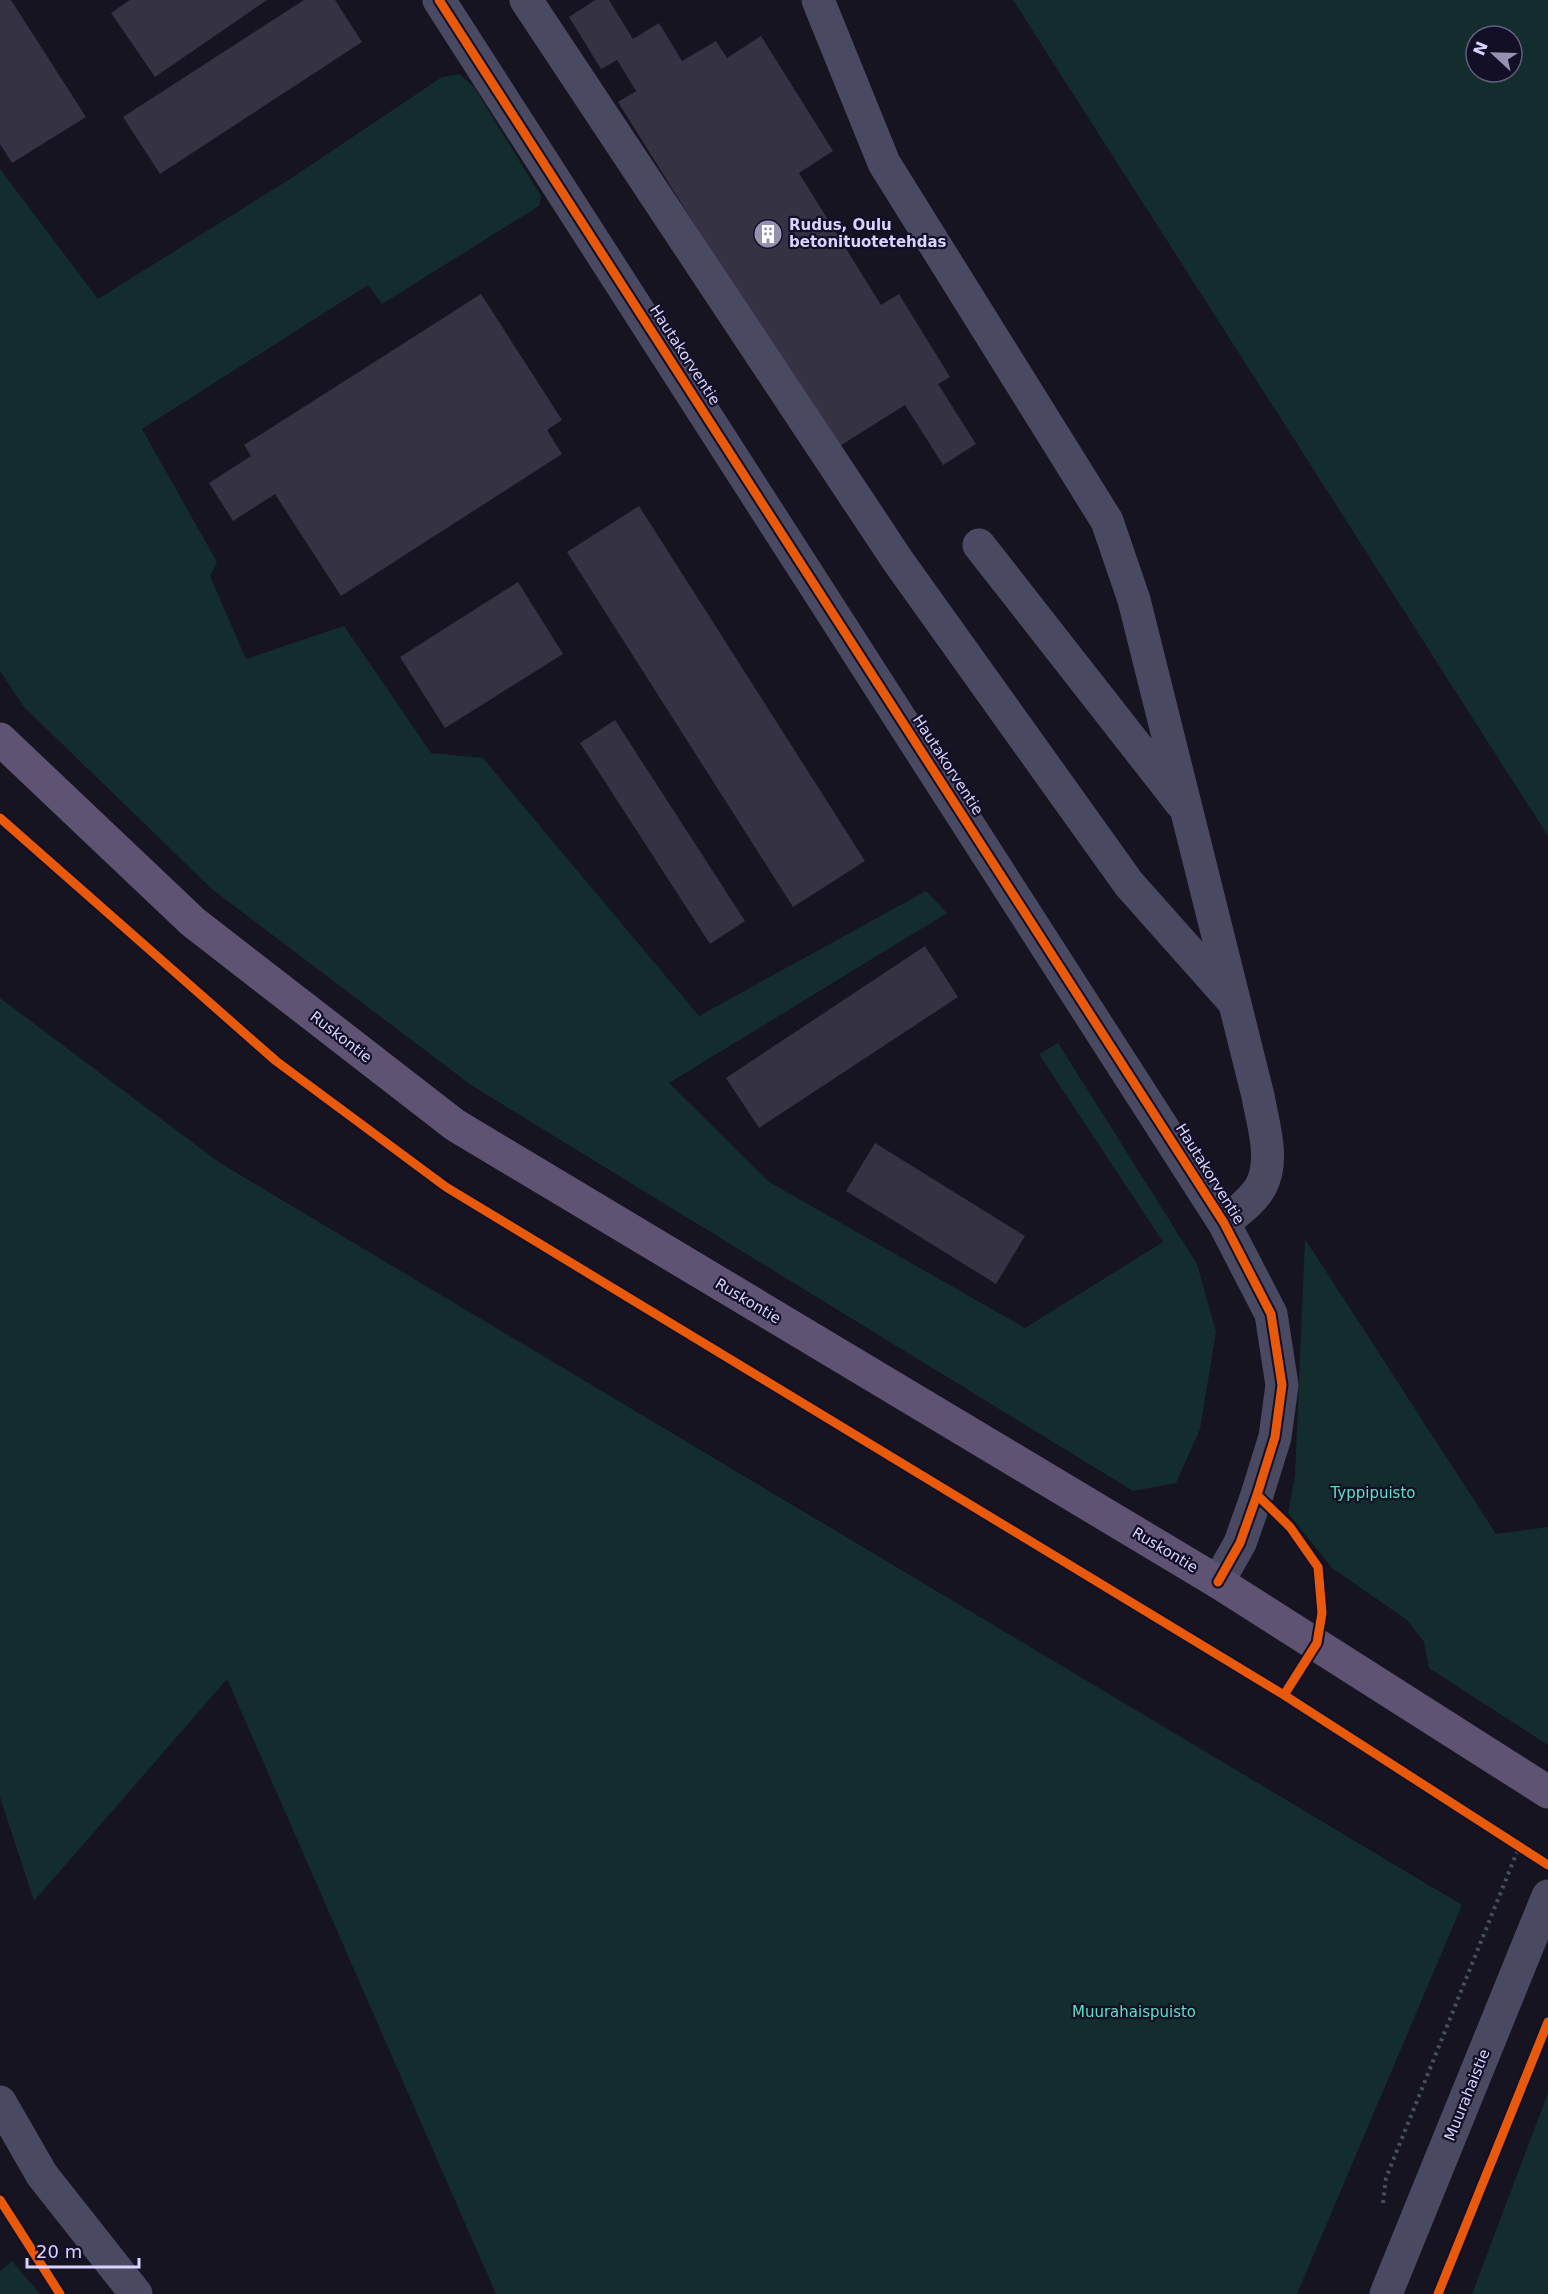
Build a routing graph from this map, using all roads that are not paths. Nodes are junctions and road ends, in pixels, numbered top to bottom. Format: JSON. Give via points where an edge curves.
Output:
{"nodes":[{"id":1,"x":439,"y":0,"type":"edge"},
{"id":2,"x":526,"y":0,"type":"edge"},
{"id":3,"x":818,"y":0,"type":"edge"},
{"id":4,"x":979,"y":545,"type":"dead end"},
{"id":5,"x":0,"y":739,"type":"edge"},
{"id":6,"x":1188,"y":811,"type":"junction"},
{"id":7,"x":1236,"y":1005,"type":"junction"},
{"id":8,"x":1224,"y":1223,"type":"junction"},
{"id":9,"x":1218,"y":1582,"type":"junction"},
{"id":10,"x":1548,"y":1792,"type":"edge"},
{"id":11,"x":1548,"y":1896,"type":"edge"},
{"id":12,"x":0,"y":2102,"type":"edge"},
{"id":13,"x":136,"y":2294,"type":"edge"},
{"id":14,"x":1386,"y":2294,"type":"edge"}],
"edges":[{"from":1,"to":8,"type":"street","name":"Hautakorventie"},
{"from":2,"to":7,"type":"street","via":[[898,561],[1129,884]]},
{"from":3,"to":6,"type":"street","via":[[884,163],[1107,521],[1134,600]]},
{"from":4,"to":6,"type":"street"},
{"from":5,"to":9,"type":"main road","name":"Ruskontie","via":[[193,922],[455,1125]]},
{"from":6,"to":7,"type":"street"},
{"from":7,"to":8,"type":"street","via":[[1258,1096],[1269,1165],[1261,1186],[1248,1203]]},
{"from":8,"to":9,"type":"street","name":"Hautakorventie","via":[[1271,1314],[1282,1385],[1275,1437],[1257,1495],[1240,1543]]},
{"from":9,"to":10,"type":"main road","name":"Ruskontie"},
{"from":11,"to":14,"type":"street","name":"Muurahaistie"},
{"from":12,"to":13,"type":"street","via":[[42,2175]]}]}
